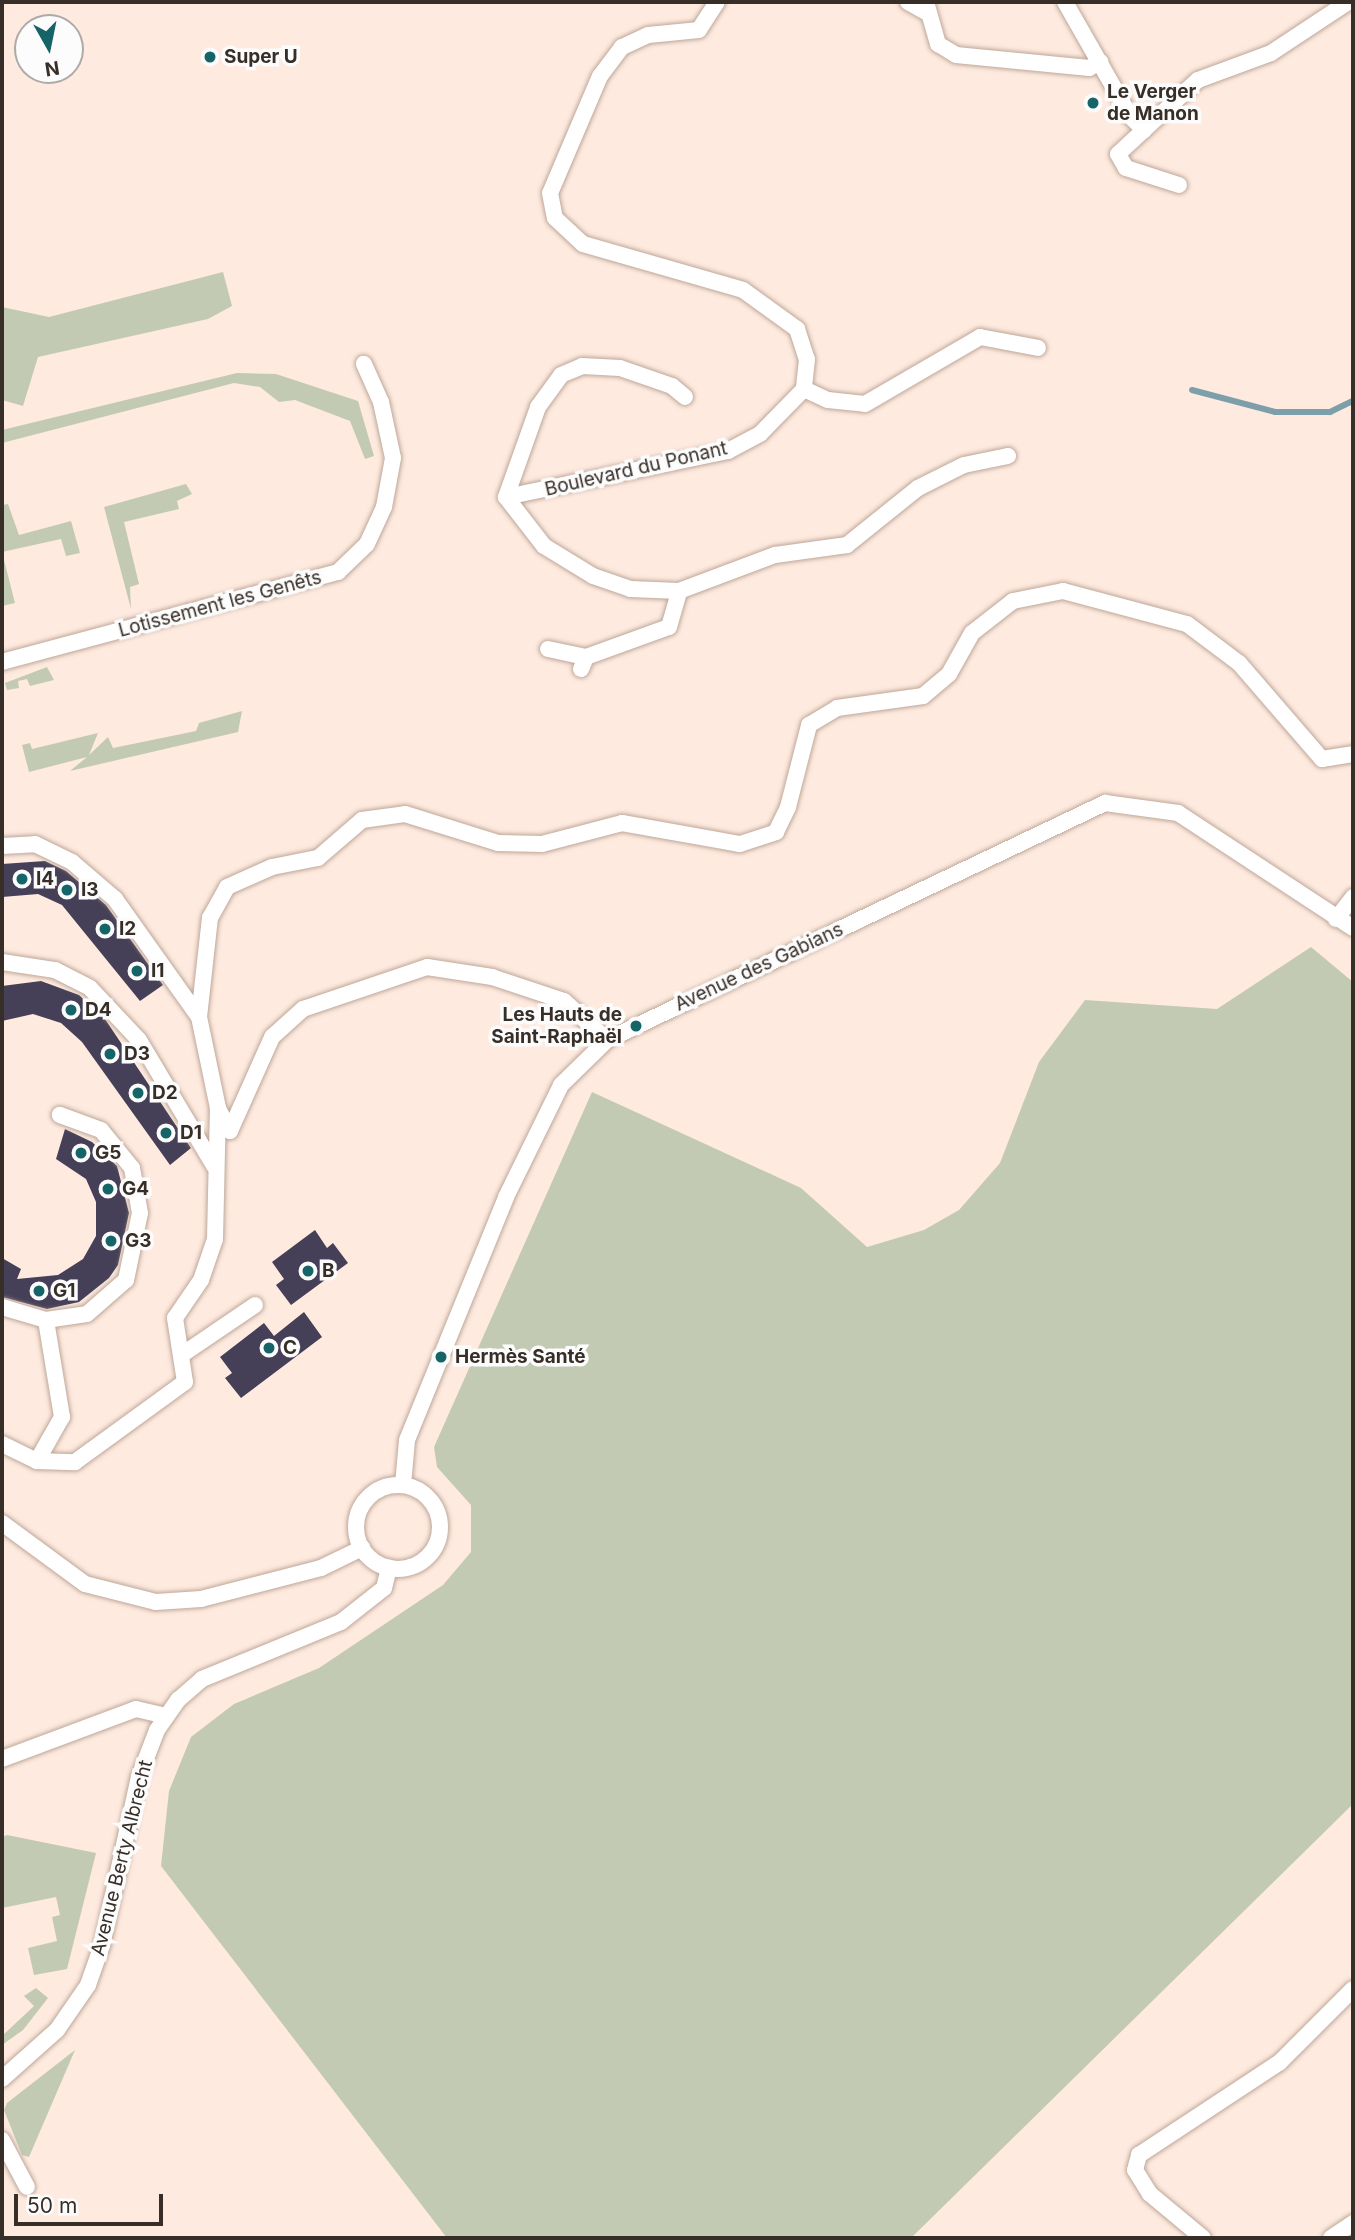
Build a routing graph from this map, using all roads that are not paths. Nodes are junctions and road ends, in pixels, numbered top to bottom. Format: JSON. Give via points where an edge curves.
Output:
{"nodes":[{"id":1,"x":717,"y":2,"type":"edge"},
{"id":2,"x":908,"y":2,"type":"edge"},
{"id":3,"x":1065,"y":2,"type":"edge"},
{"id":4,"x":1348,"y":2,"type":"edge"},
{"id":5,"x":926,"y":7,"type":"edge"},
{"id":6,"x":1100,"y":62,"type":"junction"},
{"id":7,"x":1144,"y":130,"type":"junction"},
{"id":8,"x":1179,"y":185,"type":"dead end"},
{"id":9,"x":1038,"y":348,"type":"dead end"},
{"id":10,"x":364,"y":364,"type":"dead end"},
{"id":11,"x":804,"y":389,"type":"junction"},
{"id":12,"x":685,"y":397,"type":"dead end"},
{"id":13,"x":1008,"y":456,"type":"dead end"},
{"id":14,"x":506,"y":497,"type":"junction"},
{"id":15,"x":679,"y":591,"type":"junction"},
{"id":16,"x":548,"y":649,"type":"dead end"},
{"id":17,"x":2,"y":662,"type":"edge"},
{"id":18,"x":1353,"y":754,"type":"edge"},
{"id":19,"x":2,"y":846,"type":"edge"},
{"id":20,"x":1353,"y":897,"type":"edge"},
{"id":21,"x":1336,"y":919,"type":"junction"},
{"id":22,"x":1353,"y":928,"type":"edge"},
{"id":23,"x":2,"y":962,"type":"edge"},
{"id":24,"x":200,"y":1017,"type":"junction"},
{"id":25,"x":607,"y":1040,"type":"junction"},
{"id":26,"x":218,"y":1108,"type":"junction"},
{"id":27,"x":60,"y":1115,"type":"dead end"},
{"id":28,"x":214,"y":1166,"type":"junction"},
{"id":29,"x":255,"y":1305,"type":"dead end"},
{"id":30,"x":2,"y":1307,"type":"edge"},
{"id":31,"x":46,"y":1320,"type":"junction"},
{"id":32,"x":183,"y":1354,"type":"junction"},
{"id":33,"x":2,"y":1444,"type":"edge"},
{"id":34,"x":37,"y":1461,"type":"junction"},
{"id":35,"x":403,"y":1485,"type":"junction"},
{"id":36,"x":2,"y":1523,"type":"edge"},
{"id":37,"x":362,"y":1548,"type":"junction"},
{"id":38,"x":389,"y":1568,"type":"junction"},
{"id":39,"x":166,"y":1716,"type":"junction"},
{"id":40,"x":2,"y":1759,"type":"edge"},
{"id":41,"x":1353,"y":1989,"type":"edge"},
{"id":42,"x":2,"y":2079,"type":"edge"},
{"id":43,"x":2,"y":2140,"type":"edge"},
{"id":44,"x":27,"y":2187,"type":"dead end"},
{"id":45,"x":1353,"y":2223,"type":"edge"},
{"id":46,"x":1203,"y":2238,"type":"edge"},
{"id":47,"x":1331,"y":2238,"type":"edge"}],
"edges":[{"from":1,"to":11,"type":"street","via":[[699,30],[648,36],[622,47],[600,76],[550,192],[555,218],[583,244],[743,290],[797,329],[807,359]]},
{"from":2,"to":5,"type":"street"},
{"from":3,"to":6,"type":"street"},
{"from":4,"to":7,"type":"street","via":[[1271,53],[1198,80]]},
{"from":5,"to":6,"type":"street","via":[[938,44],[956,55],[1089,68]]},
{"from":6,"to":7,"type":"street","via":[[1130,116]]},
{"from":7,"to":8,"type":"street","via":[[1118,154],[1126,168]]},
{"from":9,"to":11,"type":"street","via":[[980,337],[865,404],[828,400]]},
{"from":10,"to":17,"type":"street","name":"Lotissement les Genêts","via":[[381,402],[393,458],[384,507],[367,544],[338,572]]},
{"from":11,"to":14,"type":"street","name":"Boulevard du Ponant","via":[[760,434],[728,451]]},
{"from":12,"to":14,"type":"street","via":[[672,386],[620,368],[582,366],[561,375],[538,407]]},
{"from":13,"to":15,"type":"street","via":[[964,465],[918,488],[847,545],[775,555]]},
{"from":14,"to":15,"type":"street","via":[[544,546],[593,576],[630,589]]},
{"from":15,"to":16,"type":"street","via":[[669,627],[583,663]]},
{"from":18,"to":24,"type":"street","via":[[1322,759],[1239,663],[1187,624],[1063,591],[1013,601],[972,633],[949,674],[923,696],[837,708],[809,725],[788,807],[776,832],[740,844],[622,823],[542,844],[498,843],[405,814],[362,820],[318,858],[272,867],[227,887],[210,918]]},
{"from":19,"to":24,"type":"street","via":[[36,844],[72,862],[115,898]]},
{"from":20,"to":21,"type":"street"},
{"from":21,"to":22,"type":"street","name":"Avenue des Gabians"},
{"from":21,"to":25,"type":"street","name":"Avenue des Gabians","via":[[1178,813],[1105,803]]},
{"from":23,"to":28,"type":"street","via":[[55,970],[90,988],[139,1040]]},
{"from":24,"to":26,"type":"street"},
{"from":25,"to":26,"type":"street","via":[[564,1001],[492,977],[427,967],[303,1009],[272,1037],[230,1131]]},
{"from":25,"to":35,"type":"street","name":"Avenue des Gabians","via":[[561,1085],[506,1197],[407,1440]]},
{"from":26,"to":28,"type":"street"},
{"from":27,"to":31,"type":"street","via":[[101,1130],[132,1168],[140,1213],[126,1280],[87,1314]]},
{"from":28,"to":32,"type":"street","via":[[215,1238],[201,1280],[175,1318]]},
{"from":29,"to":32,"type":"street"},
{"from":30,"to":31,"type":"street"},
{"from":31,"to":34,"type":"street","via":[[62,1417]]},
{"from":32,"to":34,"type":"street","via":[[185,1382],[137,1419],[75,1462]]},
{"from":33,"to":34,"type":"street"},
{"from":35,"to":37,"type":"street","via":[[367,1499],[356,1523]]},
{"from":35,"to":38,"type":"street","via":[[427,1496],[440,1520],[440,1534],[427,1557],[403,1569]]},
{"from":36,"to":37,"type":"street","via":[[85,1584],[156,1602],[201,1599],[321,1568]]},
{"from":37,"to":38,"type":"street"},
{"from":38,"to":39,"type":"street","name":"Avenue Berty Albrecht","via":[[384,1588],[367,1606],[341,1622],[202,1679]]},
{"from":39,"to":40,"type":"street","via":[[136,1709]]},
{"from":39,"to":42,"type":"street","name":"Avenue Berty Albrecht","via":[[139,1777],[102,1945],[88,1985],[57,2030]]},
{"from":41,"to":46,"type":"street","via":[[1280,2062],[1139,2155],[1135,2170],[1150,2194]]},
{"from":43,"to":44,"type":"street"},
{"from":45,"to":47,"type":"street"}]}
